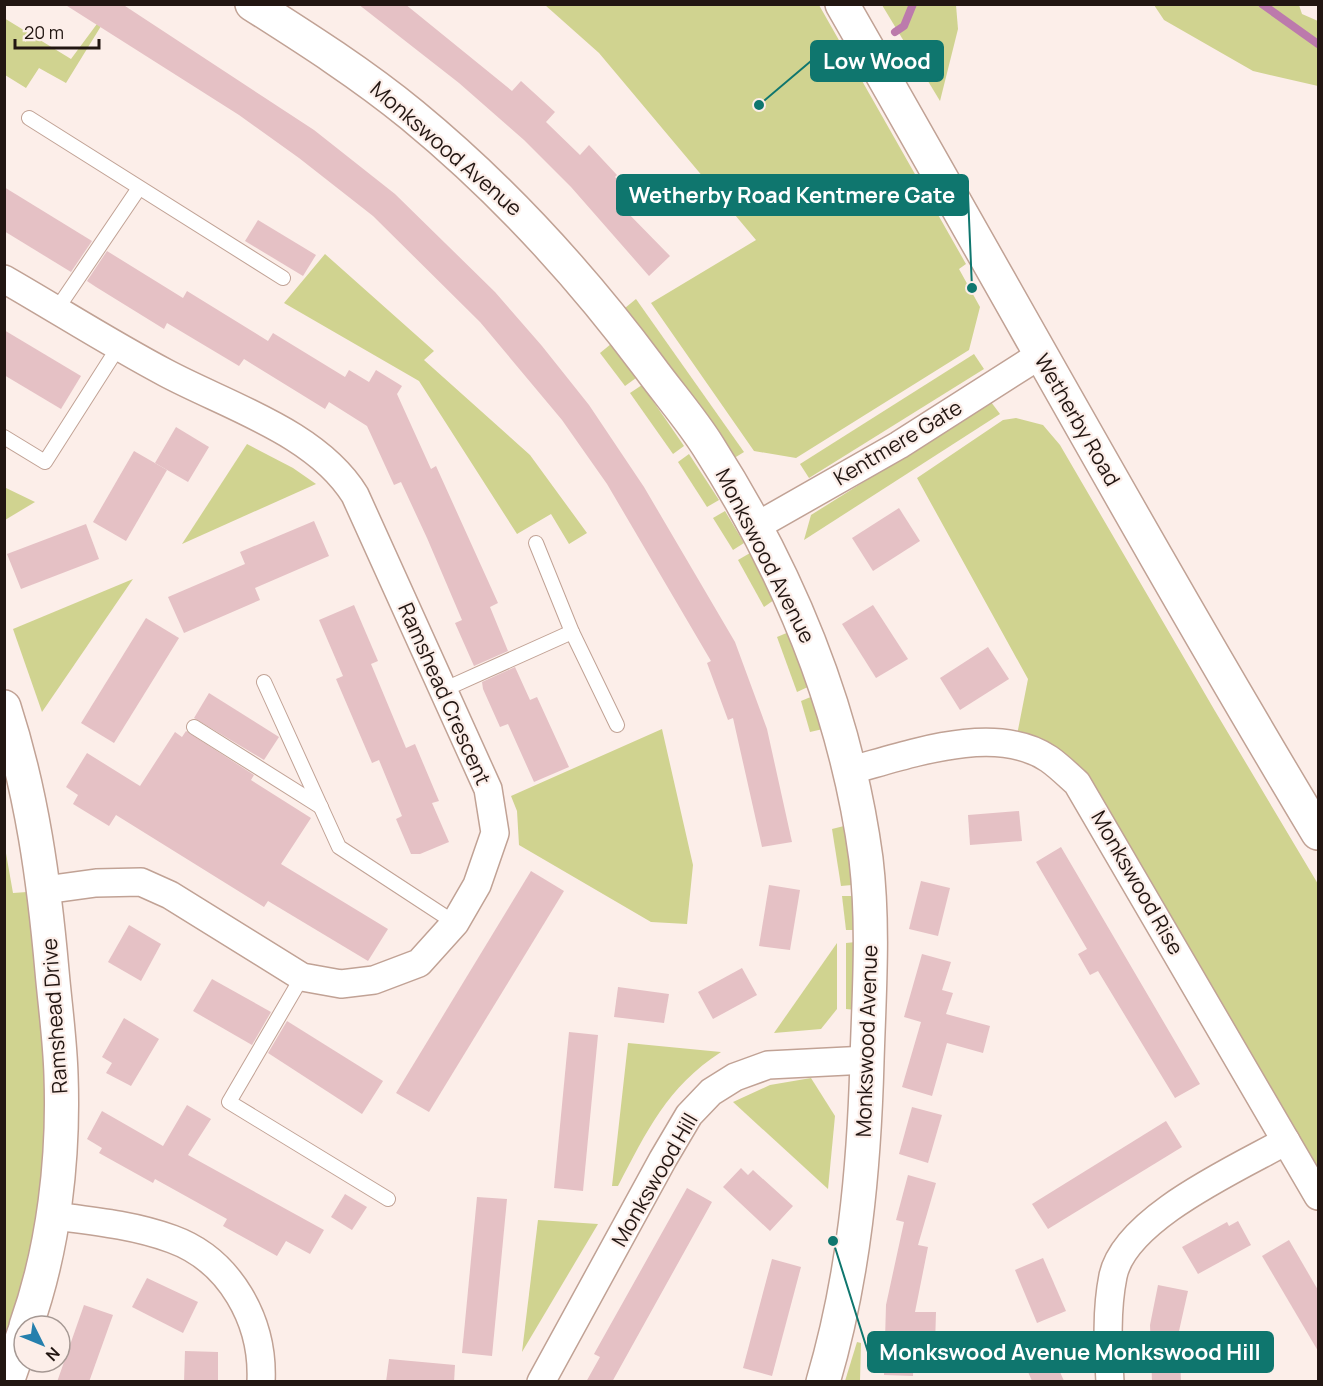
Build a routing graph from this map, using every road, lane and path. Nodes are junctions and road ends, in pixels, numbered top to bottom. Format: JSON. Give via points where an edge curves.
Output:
{"nodes":[{"id":1,"x":842,"y":4,"type":"edge"},
{"id":2,"x":268,"y":9,"type":"edge"},
{"id":3,"x":29,"y":118,"type":"dead end"},
{"id":4,"x":139,"y":188,"type":"junction"},
{"id":5,"x":283,"y":278,"type":"dead end"},
{"id":6,"x":4,"y":279,"type":"edge"},
{"id":7,"x":57,"y":309,"type":"junction"},
{"id":8,"x":119,"y":346,"type":"junction"},
{"id":9,"x":1040,"y":355,"type":"junction"},
{"id":10,"x":4,"y":438,"type":"edge"},
{"id":11,"x":755,"y":527,"type":"junction"},
{"id":12,"x":536,"y":543,"type":"dead end"},
{"id":13,"x":572,"y":632,"type":"junction"},
{"id":14,"x":264,"y":682,"type":"dead end"},
{"id":15,"x":443,"y":690,"type":"junction"},
{"id":16,"x":4,"y":708,"type":"edge"},
{"id":17,"x":617,"y":725,"type":"dead end"},
{"id":18,"x":194,"y":727,"type":"dead end"},
{"id":19,"x":848,"y":771,"type":"junction"},
{"id":20,"x":321,"y":807,"type":"junction"},
{"id":21,"x":1318,"y":833,"type":"edge"},
{"id":22,"x":45,"y":890,"type":"junction"},
{"id":23,"x":454,"y":923,"type":"junction"},
{"id":24,"x":302,"y":977,"type":"junction"},
{"id":25,"x":867,"y":1060,"type":"junction"},
{"id":26,"x":1286,"y":1140,"type":"junction"},
{"id":27,"x":1318,"y":1196,"type":"edge"},
{"id":28,"x":388,"y":1199,"type":"dead end"},
{"id":29,"x":54,"y":1215,"type":"junction"},
{"id":30,"x":29,"y":1314,"type":"edge"},
{"id":31,"x":12,"y":1368,"type":"edge"},
{"id":32,"x":7,"y":1382,"type":"edge"},
{"id":33,"x":261,"y":1382,"type":"edge"},
{"id":34,"x":541,"y":1382,"type":"edge"},
{"id":35,"x":823,"y":1382,"type":"edge"},
{"id":36,"x":1110,"y":1382,"type":"edge"}],
"edges":[{"from":1,"to":9,"type":"street","name":"Wetherby Road"},
{"from":2,"to":11,"type":"street","name":"Monkswood Avenue","via":[[410,113],[534,227],[616,323],[700,435]]},
{"from":3,"to":4,"type":"lane"},
{"from":4,"to":5,"type":"lane"},
{"from":4,"to":7,"type":"lane"},
{"from":6,"to":7,"type":"street","name":"Ramshead Crescent"},
{"from":7,"to":8,"type":"street","name":"Ramshead Crescent"},
{"from":8,"to":10,"type":"lane","via":[[45,462]]},
{"from":8,"to":15,"type":"street","name":"Ramshead Crescent","via":[[319,453],[344,477]]},
{"from":9,"to":11,"type":"street","name":"Kentmere Gate","via":[[899,445]]},
{"from":9,"to":21,"type":"street","name":"Wetherby Road"},
{"from":11,"to":19,"type":"street","name":"Monkswood Avenue","via":[[802,622],[830,696]]},
{"from":12,"to":13,"type":"lane"},
{"from":13,"to":15,"type":"lane"},
{"from":13,"to":17,"type":"lane"},
{"from":14,"to":20,"type":"lane"},
{"from":15,"to":23,"type":"street","name":"Ramshead Crescent","via":[[488,789],[495,833],[477,885]]},
{"from":16,"to":22,"type":"street","name":"Ramshead Drive","via":[[25,779]]},
{"from":18,"to":20,"type":"lane"},
{"from":19,"to":25,"type":"street","name":"Monkswood Avenue","via":[[865,858],[870,918]]},
{"from":19,"to":26,"type":"street","name":"Monkswood Rise","via":[[977,741],[1015,745],[1048,758],[1077,783],[1098,815]]},
{"from":20,"to":23,"type":"lane","via":[[339,847]]},
{"from":22,"to":24,"type":"street","name":"Ramshead Crescent","via":[[141,882],[170,895]]},
{"from":22,"to":29,"type":"street","name":"Ramshead Drive","via":[[62,1074]]},
{"from":23,"to":24,"type":"street","name":"Ramshead Crescent","via":[[418,963],[374,980],[341,984]]},
{"from":24,"to":28,"type":"lane","via":[[229,1102]]},
{"from":25,"to":34,"type":"street","name":"Monkswood Hill","via":[[768,1065],[735,1077],[711,1092],[689,1115]]},
{"from":25,"to":35,"type":"street","name":"Monkswood Avenue","via":[[866,1125],[853,1249]]},
{"from":26,"to":27,"type":"street","name":"Monkswood Rise"},
{"from":26,"to":36,"type":"street","via":[[1166,1209],[1134,1237],[1113,1273],[1108,1319]]},
{"from":29,"to":30,"type":"street","name":"Ramshead Drive"},
{"from":29,"to":33,"type":"street","via":[[154,1233],[174,1239],[209,1261],[237,1291],[247,1310],[260,1349]]},
{"from":31,"to":32,"type":"street"}]}
